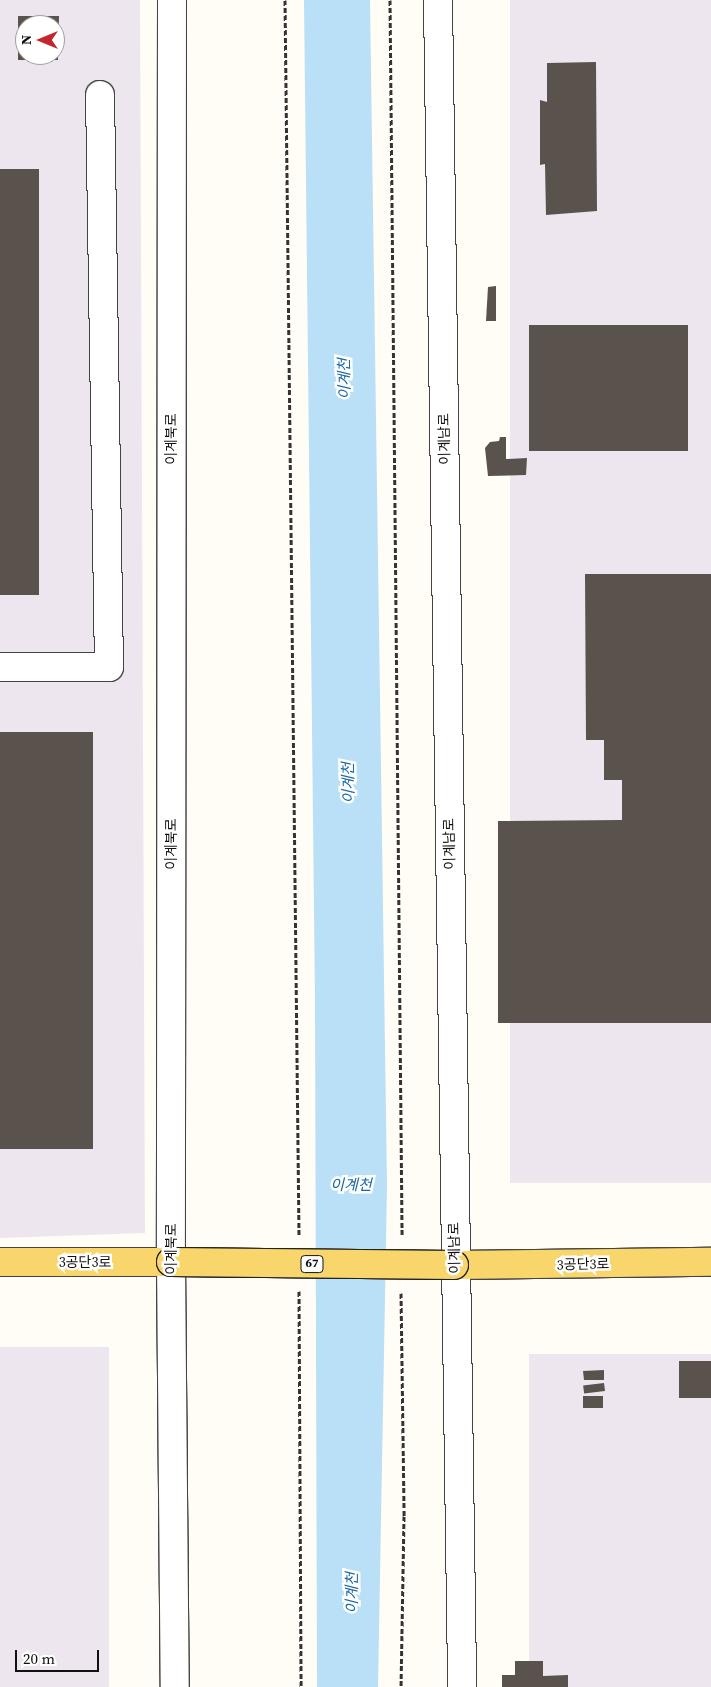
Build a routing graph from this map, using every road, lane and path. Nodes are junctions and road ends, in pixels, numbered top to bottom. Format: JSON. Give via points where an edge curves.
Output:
{"nodes":[{"id":1,"x":172,"y":0,"type":"edge"},
{"id":2,"x":285,"y":0,"type":"edge"},
{"id":3,"x":390,"y":0,"type":"edge"},
{"id":4,"x":438,"y":0,"type":"edge"},
{"id":5,"x":100,"y":95,"type":"dead end"},
{"id":6,"x":0,"y":667,"type":"edge"},
{"id":7,"x":299,"y":1240,"type":"dead end"},
{"id":8,"x":402,"y":1240,"type":"dead end"},
{"id":9,"x":0,"y":1262,"type":"edge"},
{"id":10,"x":171,"y":1262,"type":"junction"},
{"id":11,"x":711,"y":1262,"type":"edge"},
{"id":12,"x":454,"y":1265,"type":"junction"},
{"id":13,"x":401,"y":1288,"type":"dead end"},
{"id":14,"x":299,"y":1290,"type":"dead end"},
{"id":15,"x":175,"y":1687,"type":"edge"},
{"id":16,"x":301,"y":1687,"type":"edge"},
{"id":17,"x":402,"y":1687,"type":"edge"},
{"id":18,"x":462,"y":1687,"type":"edge"}],
"edges":[{"from":1,"to":10,"type":"street","name":"이계북로"},
{"from":2,"to":7,"type":"path"},
{"from":3,"to":8,"type":"path"},
{"from":4,"to":12,"type":"street","name":"이계남로"},
{"from":5,"to":6,"type":"street","via":[[109,667]]},
{"from":9,"to":10,"type":"main road","name":"3공단3로","number":"67"},
{"from":10,"to":12,"type":"main road","number":"67","bridge":true},
{"from":10,"to":15,"type":"street","name":"이계북로"},
{"from":11,"to":12,"type":"main road","name":"3공단3로","number":"67"},
{"from":12,"to":18,"type":"street","name":"이계남로"},
{"from":13,"to":17,"type":"path"},
{"from":14,"to":16,"type":"path"}]}
